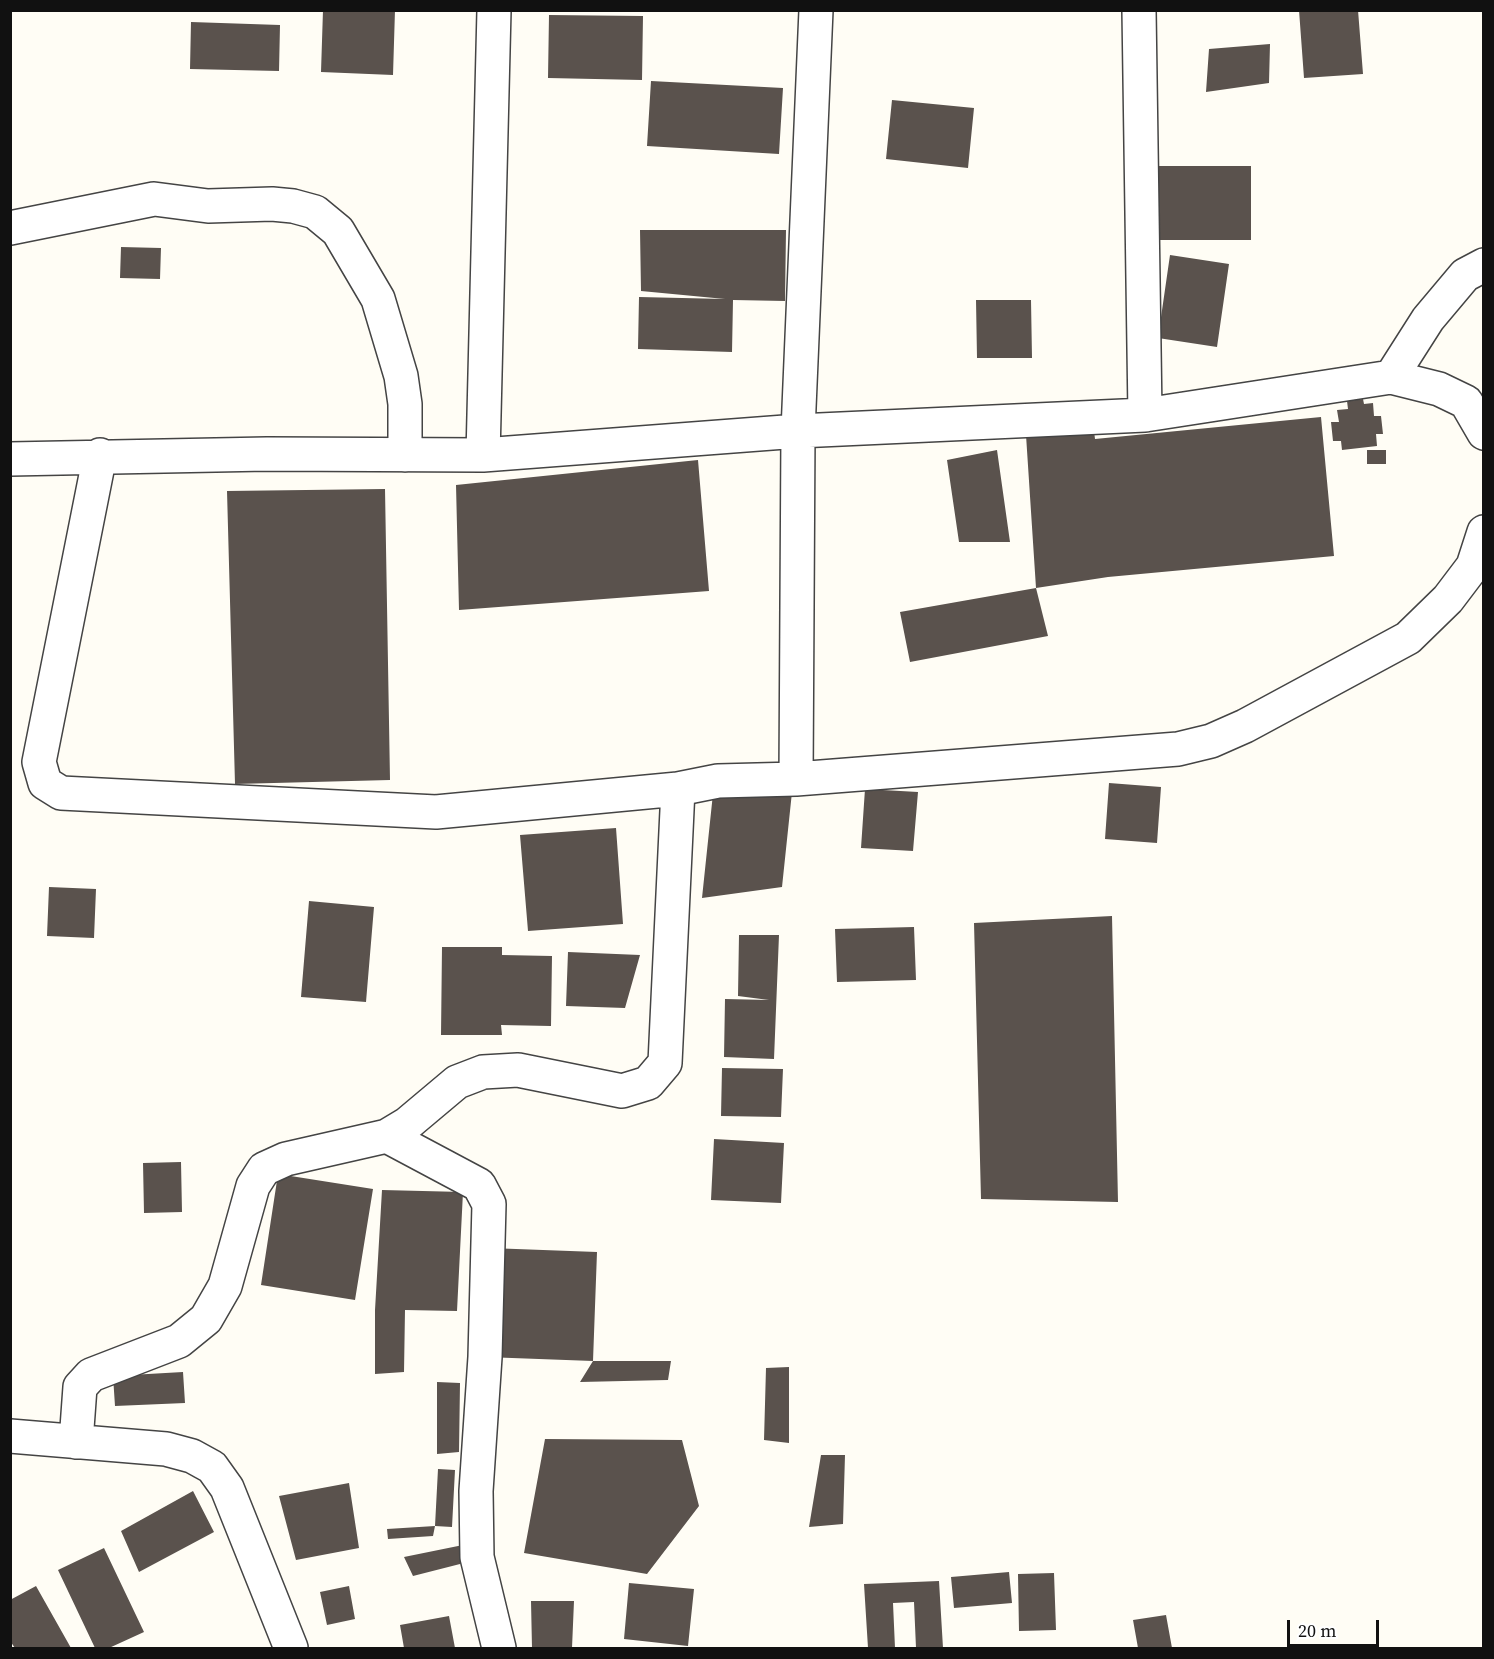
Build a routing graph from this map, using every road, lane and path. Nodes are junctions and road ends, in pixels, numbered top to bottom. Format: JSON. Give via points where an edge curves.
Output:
{"nodes":[{"id":1,"x":494,"y":10,"type":"edge"},
{"id":2,"x":816,"y":10,"type":"edge"},
{"id":3,"x":1138,"y":10,"type":"edge"},
{"id":4,"x":10,"y":228,"type":"edge"},
{"id":5,"x":1484,"y":266,"type":"edge"},
{"id":6,"x":1391,"y":377,"type":"junction"},
{"id":7,"x":1145,"y":415,"type":"junction"},
{"id":8,"x":798,"y":431,"type":"junction"},
{"id":9,"x":1484,"y":433,"type":"edge"},
{"id":10,"x":100,"y":455,"type":"junction"},
{"id":11,"x":405,"y":455,"type":"junction"},
{"id":12,"x":483,"y":455,"type":"junction"},
{"id":13,"x":10,"y":459,"type":"edge"},
{"id":14,"x":1484,"y":532,"type":"edge"},
{"id":15,"x":796,"y":779,"type":"junction"},
{"id":16,"x":678,"y":789,"type":"junction"},
{"id":17,"x":387,"y":1136,"type":"junction"},
{"id":18,"x":10,"y":1436,"type":"edge"},
{"id":19,"x":76,"y":1442,"type":"junction"},
{"id":20,"x":291,"y":1648,"type":"edge"},
{"id":21,"x":499,"y":1648,"type":"edge"}],
"edges":[{"from":1,"to":12,"type":"street"},
{"from":2,"to":8,"type":"street"},
{"from":3,"to":7,"type":"street"},
{"from":4,"to":11,"type":"street","via":[[154,199],[208,206],[272,204],[315,212],[338,231],[378,299],[401,376]]},
{"from":5,"to":6,"type":"street","via":[[1465,275],[1428,319]]},
{"from":6,"to":7,"type":"street"},
{"from":6,"to":9,"type":"street","via":[[1439,389],[1466,402]]},
{"from":7,"to":8,"type":"street"},
{"from":8,"to":12,"type":"street"},
{"from":8,"to":15,"type":"street"},
{"from":10,"to":11,"type":"street"},
{"from":10,"to":13,"type":"street"},
{"from":10,"to":16,"type":"street","via":[[39,762],[45,783],[61,793],[436,812]]},
{"from":11,"to":12,"type":"street"},
{"from":14,"to":15,"type":"street","via":[[1473,566],[1448,599],[1408,638],[1211,741],[1178,749]]},
{"from":15,"to":16,"type":"street","via":[[718,781]]},
{"from":16,"to":17,"type":"street","via":[[664,1063],[648,1083],[622,1091],[518,1070],[483,1072],[457,1082]]},
{"from":17,"to":19,"type":"street","via":[[286,1159],[264,1169],[253,1186],[225,1286],[206,1319],[179,1341],[91,1375],[80,1387]]},
{"from":17,"to":21,"type":"street","via":[[479,1185],[489,1204],[477,1557]]},
{"from":18,"to":19,"type":"street"},
{"from":19,"to":20,"type":"street","via":[[166,1449],[212,1467],[227,1488]]}]}
